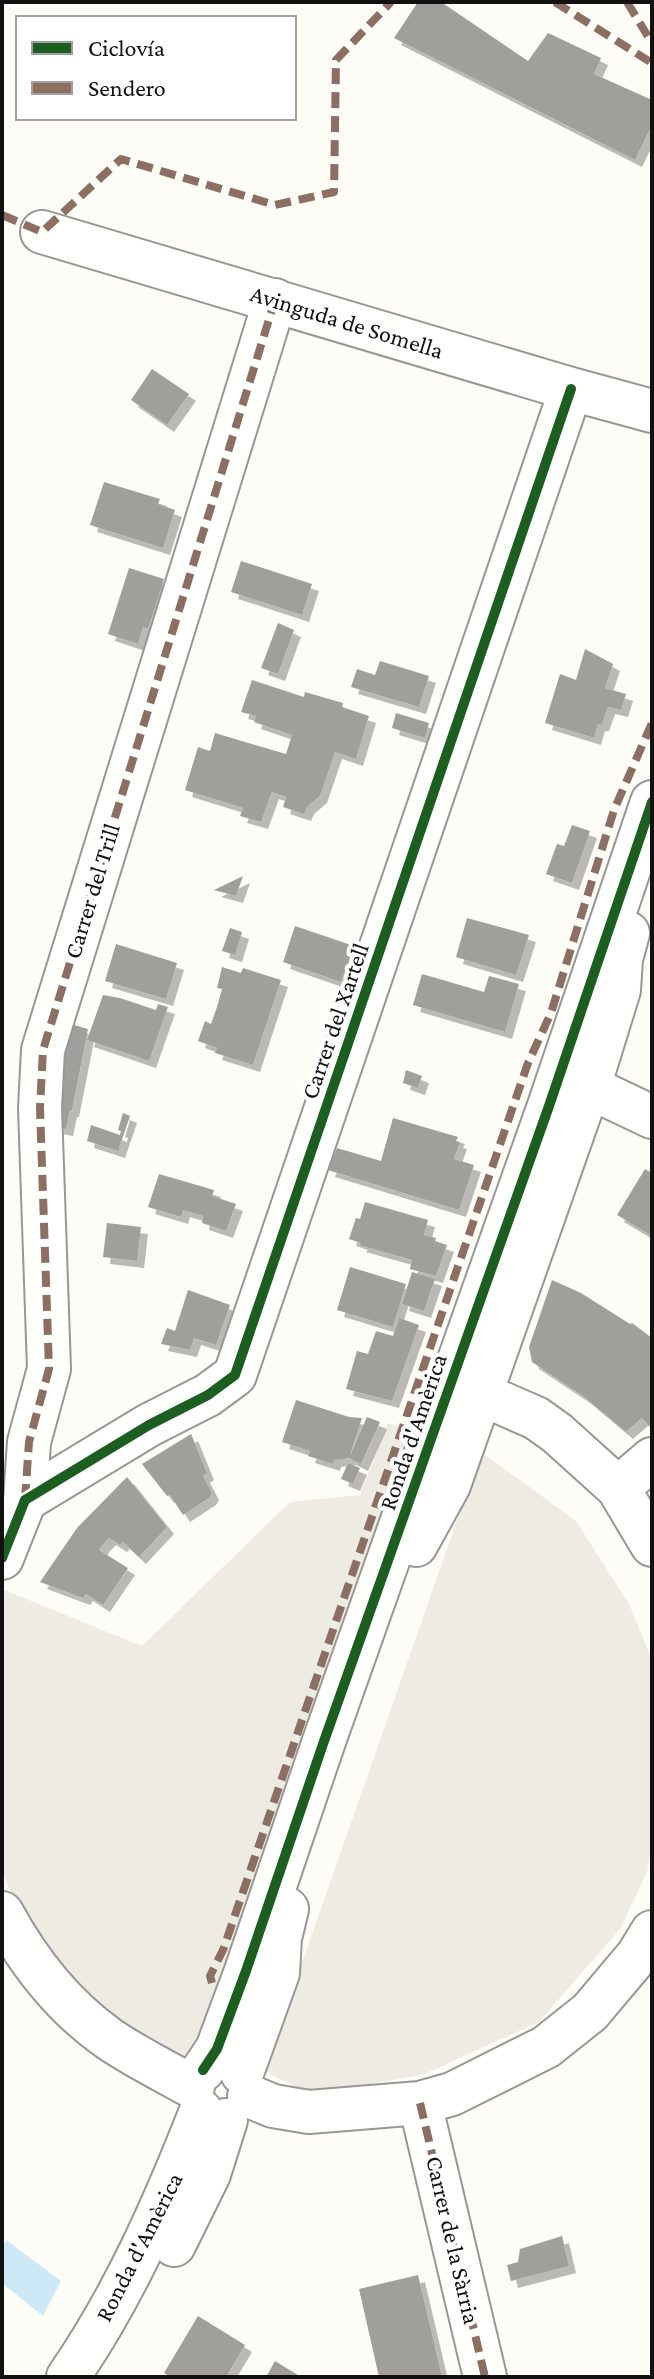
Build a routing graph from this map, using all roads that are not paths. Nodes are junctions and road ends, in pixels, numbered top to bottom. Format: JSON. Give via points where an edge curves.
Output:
{"nodes":[{"id":1,"x":42,"y":232,"type":"dead end"},
{"id":2,"x":275,"y":300,"type":"junction"},
{"id":3,"x":571,"y":389,"type":"junction"},
{"id":4,"x":652,"y":411,"type":"edge"},
{"id":5,"x":652,"y":802,"type":"edge"},
{"id":6,"x":652,"y":862,"type":"edge"},
{"id":7,"x":589,"y":1087,"type":"junction"},
{"id":8,"x":652,"y":1117,"type":"edge"},
{"id":9,"x":481,"y":1394,"type":"junction"},
{"id":10,"x":652,"y":1459,"type":"edge"},
{"id":11,"x":618,"y":1488,"type":"junction"},
{"id":12,"x":25,"y":1500,"type":"junction"},
{"id":13,"x":652,"y":1545,"type":"edge"},
{"id":14,"x":2,"y":1558,"type":"edge"},
{"id":15,"x":2,"y":1913,"type":"edge"},
{"id":16,"x":652,"y":1932,"type":"edge"},
{"id":17,"x":219,"y":2093,"type":"junction"},
{"id":18,"x":420,"y":2103,"type":"junction"},
{"id":19,"x":68,"y":2377,"type":"edge"},
{"id":20,"x":89,"y":2377,"type":"edge"},
{"id":21,"x":485,"y":2377,"type":"edge"}],
"edges":[{"from":1,"to":2,"type":"street","name":"Avinguda de Somella"},
{"from":2,"to":3,"type":"street","name":"Avinguda de Somella"},
{"from":2,"to":12,"type":"street","name":"Carrer del Trill","via":[[43,1050],[40,1108],[49,1369],[29,1442]]},
{"from":3,"to":4,"type":"street","name":"Avinguda de Somella"},
{"from":3,"to":12,"type":"street","name":"Carrer del Xartell","via":[[235,1375]]},
{"from":5,"to":17,"type":"street","name":"Ronda d'Amèrica","via":[[217,2049]]},
{"from":6,"to":7,"type":"street","name":"Ronda d'Amèrica","via":[[630,924],[619,990]]},
{"from":7,"to":8,"type":"street"},
{"from":7,"to":9,"type":"street","name":"Ronda d'Amèrica"},
{"from":9,"to":11,"type":"street","via":[[536,1418]]},
{"from":9,"to":17,"type":"street","name":"Ronda d'Amèrica","via":[[449,1485],[414,1549],[353,1718],[287,1910],[278,1973]]},
{"from":10,"to":11,"type":"street"},
{"from":11,"to":13,"type":"street"},
{"from":12,"to":14,"type":"street"},
{"from":15,"to":17,"type":"street","via":[[43,1976],[75,2011],[126,2050]]},
{"from":16,"to":18,"type":"street","via":[[590,2012],[546,2047],[452,2094]]},
{"from":17,"to":18,"type":"street","via":[[309,2112]]},
{"from":17,"to":19,"type":"street","name":"Ronda d'Amèrica","via":[[143,2245]]},
{"from":17,"to":20,"type":"street","name":"Ronda d'Amèrica","via":[[209,2174],[177,2240]]},
{"from":18,"to":21,"type":"street","name":"Carrer de la Sàrria"}]}
